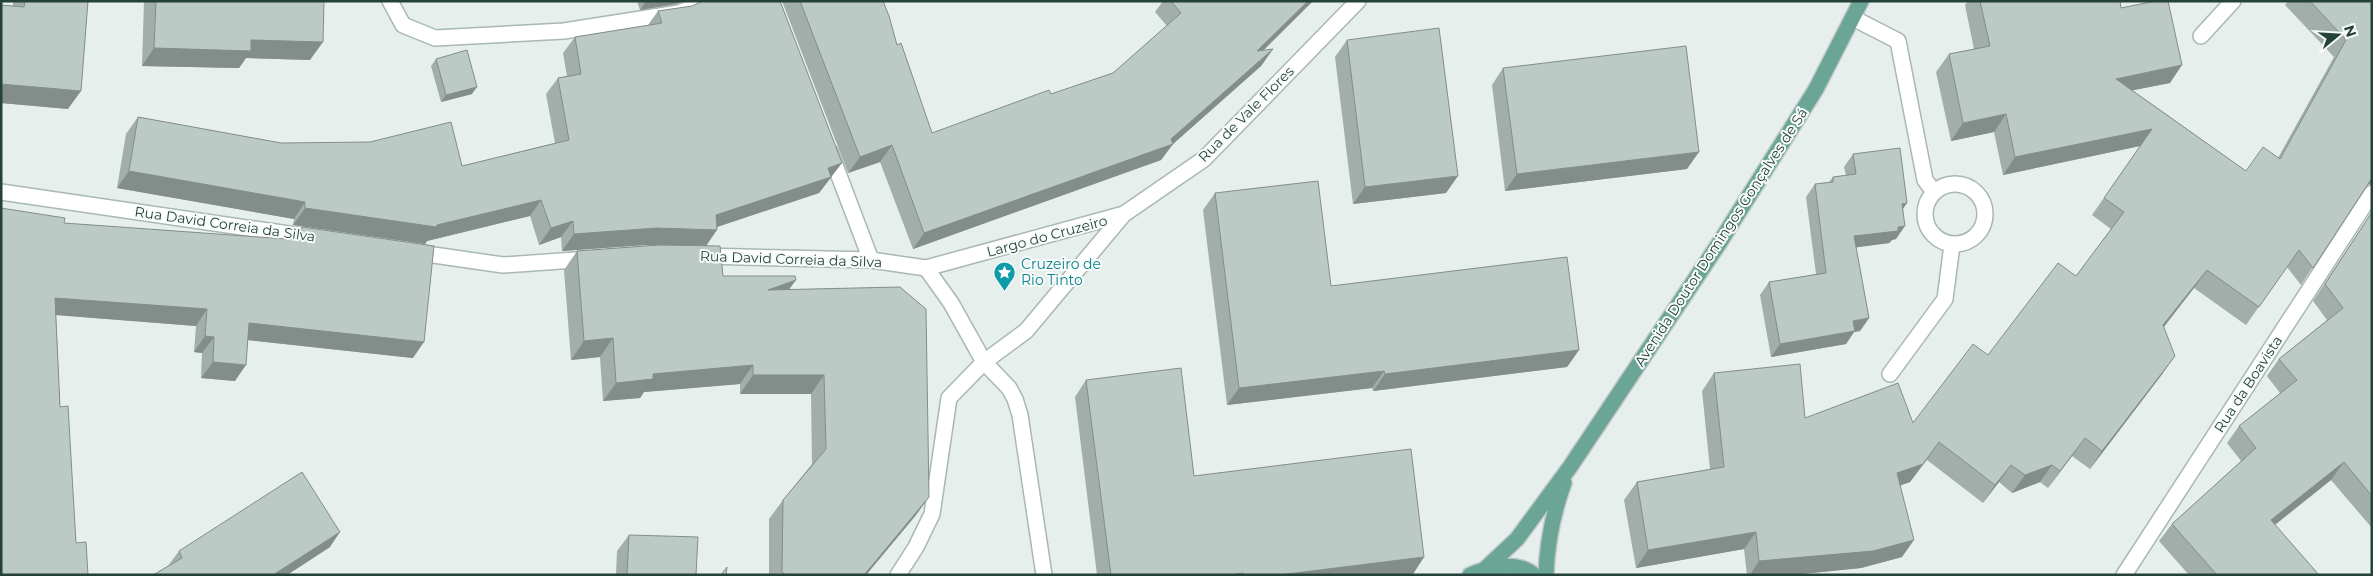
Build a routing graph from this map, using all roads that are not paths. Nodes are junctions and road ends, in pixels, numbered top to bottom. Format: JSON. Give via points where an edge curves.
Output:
{"nodes":[{"id":1,"x":390,"y":1,"type":"edge"},
{"id":2,"x":708,"y":1,"type":"edge"},
{"id":3,"x":1358,"y":1,"type":"edge"},
{"id":4,"x":1861,"y":1,"type":"edge"},
{"id":5,"x":2233,"y":1,"type":"edge"},
{"id":6,"x":1854,"y":18,"type":"junction"},
{"id":7,"x":2201,"y":36,"type":"dead end"},
{"id":8,"x":825,"y":140,"type":"edge"},
{"id":9,"x":1,"y":192,"type":"edge"},
{"id":10,"x":1934,"y":192,"type":"junction"},
{"id":11,"x":2372,"y":192,"type":"edge"},
{"id":12,"x":2359,"y":212,"type":"junction"},
{"id":13,"x":1124,"y":214,"type":"junction"},
{"id":14,"x":2372,"y":221,"type":"edge"},
{"id":15,"x":326,"y":239,"type":"edge"},
{"id":16,"x":1952,"y":245,"type":"junction"},
{"id":17,"x":395,"y":249,"type":"edge"},
{"id":18,"x":685,"y":255,"type":"edge"},
{"id":19,"x":608,"y":257,"type":"edge"},
{"id":20,"x":871,"y":260,"type":"junction"},
{"id":21,"x":926,"y":268,"type":"junction"},
{"id":22,"x":984,"y":362,"type":"junction"},
{"id":23,"x":1890,"y":374,"type":"dead end"},
{"id":24,"x":1570,"y":467,"type":"junction"},
{"id":25,"x":1486,"y":568,"type":"junction"},
{"id":26,"x":898,"y":575,"type":"edge"},
{"id":27,"x":1044,"y":575,"type":"edge"},
{"id":28,"x":1470,"y":575,"type":"edge"},
{"id":29,"x":1534,"y":575,"type":"edge"},
{"id":30,"x":1546,"y":575,"type":"edge"},
{"id":31,"x":2124,"y":575,"type":"edge"}],
"edges":[{"from":1,"to":2,"type":"street","via":[[403,25],[435,38],[564,31],[678,13]]},
{"from":3,"to":13,"type":"street","name":"Rua de Vale Flores","via":[[1204,159]]},
{"from":4,"to":6,"type":"main road","name":"Avenida Doutor Domingos Gonçalves de Sá"},
{"from":5,"to":7,"type":"street"},
{"from":6,"to":10,"type":"street","via":[[1898,41],[1925,180]]},
{"from":6,"to":24,"type":"main road","name":"Avenida Doutor Domingos Gonçalves de Sá","via":[[1816,89],[1720,242]]},
{"from":8,"to":20,"type":"street"},
{"from":9,"to":15,"type":"street","name":"Rua David Correia da Silva"},
{"from":10,"to":16,"type":"street","via":[[1928,200],[1925,219],[1934,236]]},
{"from":10,"to":16,"type":"street","via":[[1953,184],[1964,185],[1980,196],[1985,206],[1986,216],[1979,234],[1971,240]]},
{"from":11,"to":12,"type":"street","name":"Rua da Boavista"},
{"from":12,"to":14,"type":"street"},
{"from":12,"to":31,"type":"street","name":"Rua da Boavista"},
{"from":13,"to":21,"type":"street","name":"Largo do Cruzeiro"},
{"from":13,"to":22,"type":"street","name":"Largo do Cruzeiro","via":[[1026,331]]},
{"from":16,"to":23,"type":"street","via":[[1944,299]]},
{"from":17,"to":19,"type":"street","via":[[503,265]]},
{"from":18,"to":20,"type":"street","name":"Rua David Correia da Silva"},
{"from":20,"to":21,"type":"street","name":"Rua David Correia da Silva"},
{"from":21,"to":22,"type":"street","via":[[951,303]]},
{"from":22,"to":26,"type":"street","name":"Largo do Cruzeiro","via":[[949,398],[932,514]]},
{"from":22,"to":27,"type":"street","via":[[1009,388],[1020,415]]},
{"from":24,"to":25,"type":"main road","name":"Avenida Doutor Domingos Gonçalves de Sá","via":[[1517,540]]},
{"from":24,"to":30,"type":"main road","name":"Avenida Doutor Domingos Gonçalves de Sá","via":[[1553,513]]},
{"from":25,"to":28,"type":"main road"},
{"from":25,"to":29,"type":"main road","via":[[1508,566],[1529,570]]}]}
